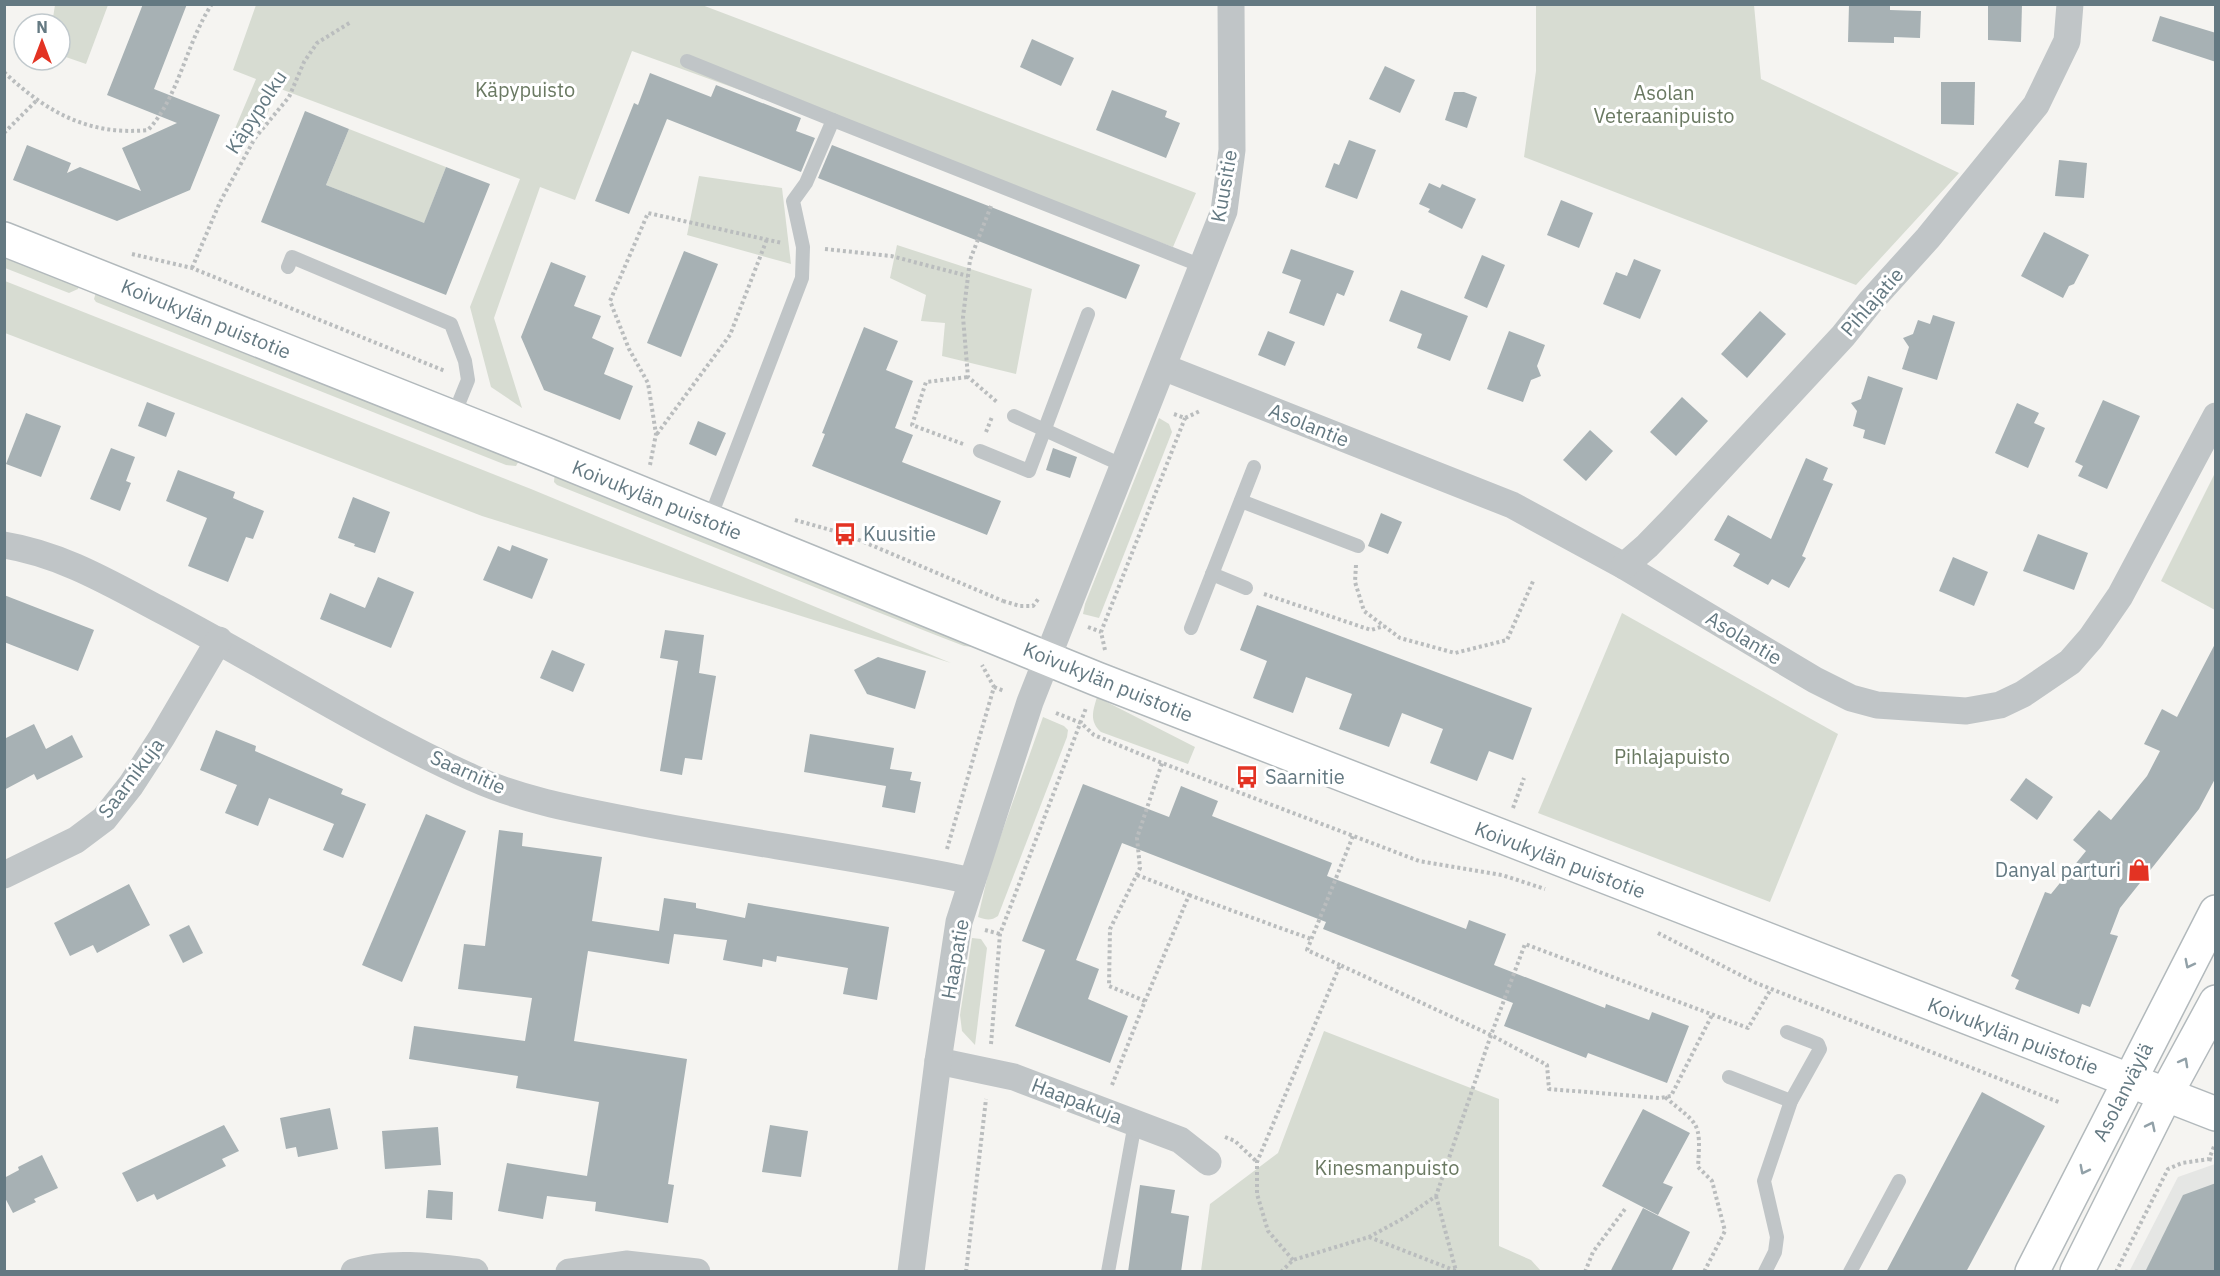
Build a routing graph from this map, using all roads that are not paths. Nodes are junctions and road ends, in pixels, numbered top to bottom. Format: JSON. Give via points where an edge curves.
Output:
{"nodes":[{"id":1,"x":1231,"y":4,"type":"edge"},
{"id":2,"x":2070,"y":4,"type":"edge"},
{"id":3,"x":687,"y":62,"type":"dead end"},
{"id":4,"x":833,"y":120,"type":"junction"},
{"id":5,"x":4,"y":239,"type":"edge"},
{"id":6,"x":1202,"y":266,"type":"junction"},
{"id":7,"x":288,"y":267,"type":"dead end"},
{"id":8,"x":1088,"y":314,"type":"dead end"},
{"id":9,"x":1163,"y":367,"type":"junction"},
{"id":10,"x":1014,"y":416,"type":"road end"},
{"id":11,"x":2216,"y":416,"type":"edge"},
{"id":12,"x":453,"y":417,"type":"junction"},
{"id":13,"x":1044,"y":429,"type":"junction"},
{"id":14,"x":980,"y":451,"type":"road end"},
{"id":15,"x":1124,"y":466,"type":"junction"},
{"id":16,"x":1254,"y":467,"type":"dead end"},
{"id":17,"x":1241,"y":501,"type":"junction"},
{"id":18,"x":709,"y":521,"type":"junction"},
{"id":19,"x":4,"y":545,"type":"edge"},
{"id":20,"x":1358,"y":546,"type":"road end"},
{"id":21,"x":1623,"y":566,"type":"junction"},
{"id":22,"x":1212,"y":574,"type":"junction"},
{"id":23,"x":1246,"y":588,"type":"road end"},
{"id":24,"x":1191,"y":628,"type":"dead end"},
{"id":25,"x":219,"y":640,"type":"junction"},
{"id":26,"x":1046,"y":658,"type":"junction"},
{"id":27,"x":4,"y":875,"type":"edge"},
{"id":28,"x":972,"y":882,"type":"junction"},
{"id":29,"x":2216,"y":912,"type":"edge"},
{"id":30,"x":2216,"y":1002,"type":"edge"},
{"id":31,"x":1787,"y":1032,"type":"dead end"},
{"id":32,"x":938,"y":1061,"type":"junction"},
{"id":33,"x":1728,"y":1077,"type":"dead end"},
{"id":34,"x":2129,"y":1080,"type":"junction"},
{"id":35,"x":2166,"y":1094,"type":"junction"},
{"id":36,"x":1791,"y":1101,"type":"junction"},
{"id":37,"x":2216,"y":1114,"type":"edge"},
{"id":38,"x":1135,"y":1123,"type":"junction"},
{"id":39,"x":1208,"y":1162,"type":"dead end"},
{"id":40,"x":1899,"y":1180,"type":"dead end"},
{"id":41,"x":354,"y":1272,"type":"edge"},
{"id":42,"x":475,"y":1272,"type":"edge"},
{"id":43,"x":569,"y":1272,"type":"edge"},
{"id":44,"x":697,"y":1272,"type":"edge"},
{"id":45,"x":911,"y":1272,"type":"edge"},
{"id":46,"x":1108,"y":1272,"type":"edge"},
{"id":47,"x":1765,"y":1272,"type":"edge"},
{"id":48,"x":1850,"y":1272,"type":"edge"},
{"id":49,"x":2032,"y":1272,"type":"edge"},
{"id":50,"x":2077,"y":1272,"type":"edge"}],
"edges":[{"from":1,"to":6,"type":"street","name":"Kuusitie","via":[[1232,150],[1224,212]]},
{"from":2,"to":21,"type":"street","name":"Pihlajatie","via":[[2067,41],[2036,105],[1843,336],[1676,516]]},
{"from":3,"to":4,"type":"lane"},
{"from":4,"to":6,"type":"lane"},
{"from":4,"to":18,"type":"lane","via":[[806,183],[793,201],[802,247],[802,278]]},
{"from":5,"to":12,"type":"street","name":"Koivukylän puistotie"},
{"from":6,"to":9,"type":"street","name":"Kuusitie"},
{"from":7,"to":12,"type":"lane","via":[[292,257],[414,313],[451,324],[468,380]]},
{"from":8,"to":13,"type":"lane"},
{"from":9,"to":15,"type":"street","name":"Kuusitie"},
{"from":9,"to":21,"type":"street","name":"Asolantie","via":[[1512,505]]},
{"from":10,"to":13,"type":"lane"},
{"from":11,"to":21,"type":"street","name":"Asolantie","via":[[2120,596],[2091,638],[2070,662],[2000,705],[1966,711],[1877,705],[1851,698]]},
{"from":12,"to":18,"type":"street","name":"Koivukylän puistotie"},
{"from":13,"to":14,"type":"lane","via":[[1029,471]]},
{"from":13,"to":15,"type":"lane"},
{"from":15,"to":26,"type":"street","name":"Kuusitie"},
{"from":16,"to":17,"type":"lane"},
{"from":17,"to":20,"type":"lane"},
{"from":17,"to":22,"type":"lane"},
{"from":18,"to":26,"type":"street","name":"Koivukylän puistotie"},
{"from":19,"to":25,"type":"street","name":"Saarnitie","via":[[59,558]]},
{"from":22,"to":23,"type":"lane"},
{"from":22,"to":24,"type":"lane"},
{"from":25,"to":27,"type":"street","name":"Saarnikuja","via":[[162,737],[104,819],[76,840]]},
{"from":25,"to":28,"type":"street","name":"Saarnitie","via":[[350,716],[475,779],[542,802]]},
{"from":26,"to":28,"type":"street","name":"Haapatie"},
{"from":26,"to":34,"type":"street","name":"Koivukylän puistotie"},
{"from":28,"to":32,"type":"street","name":"Haapatie","via":[[959,922]]},
{"from":29,"to":34,"type":"street","name":"Asolanväylä","one_way":true},
{"from":35,"to":30,"type":"street","name":"Asolanväylä","one_way":true},
{"from":31,"to":36,"type":"lane","via":[[1818,1044],[1820,1049]]},
{"from":32,"to":38,"type":"street","name":"Haapakuja","via":[[1014,1077]]},
{"from":32,"to":45,"type":"street","name":"Haapatie"},
{"from":33,"to":36,"type":"lane"},
{"from":34,"to":35,"type":"street","name":"Koivukylän puistotie"},
{"from":34,"to":49,"type":"street","name":"Asolanväylä","one_way":true},
{"from":35,"to":37,"type":"street","name":"Koivukylän puistotie"},
{"from":50,"to":35,"type":"street","name":"Asolanväylä","one_way":true},
{"from":36,"to":47,"type":"lane","via":[[1764,1181],[1777,1238]]},
{"from":38,"to":39,"type":"street","name":"Haapakuja","via":[[1180,1140]]},
{"from":38,"to":46,"type":"lane"},
{"from":40,"to":48,"type":"lane"},
{"from":41,"to":42,"type":"street","via":[[368,1267],[416,1265]]},
{"from":43,"to":44,"type":"street","via":[[626,1263]]}]}
